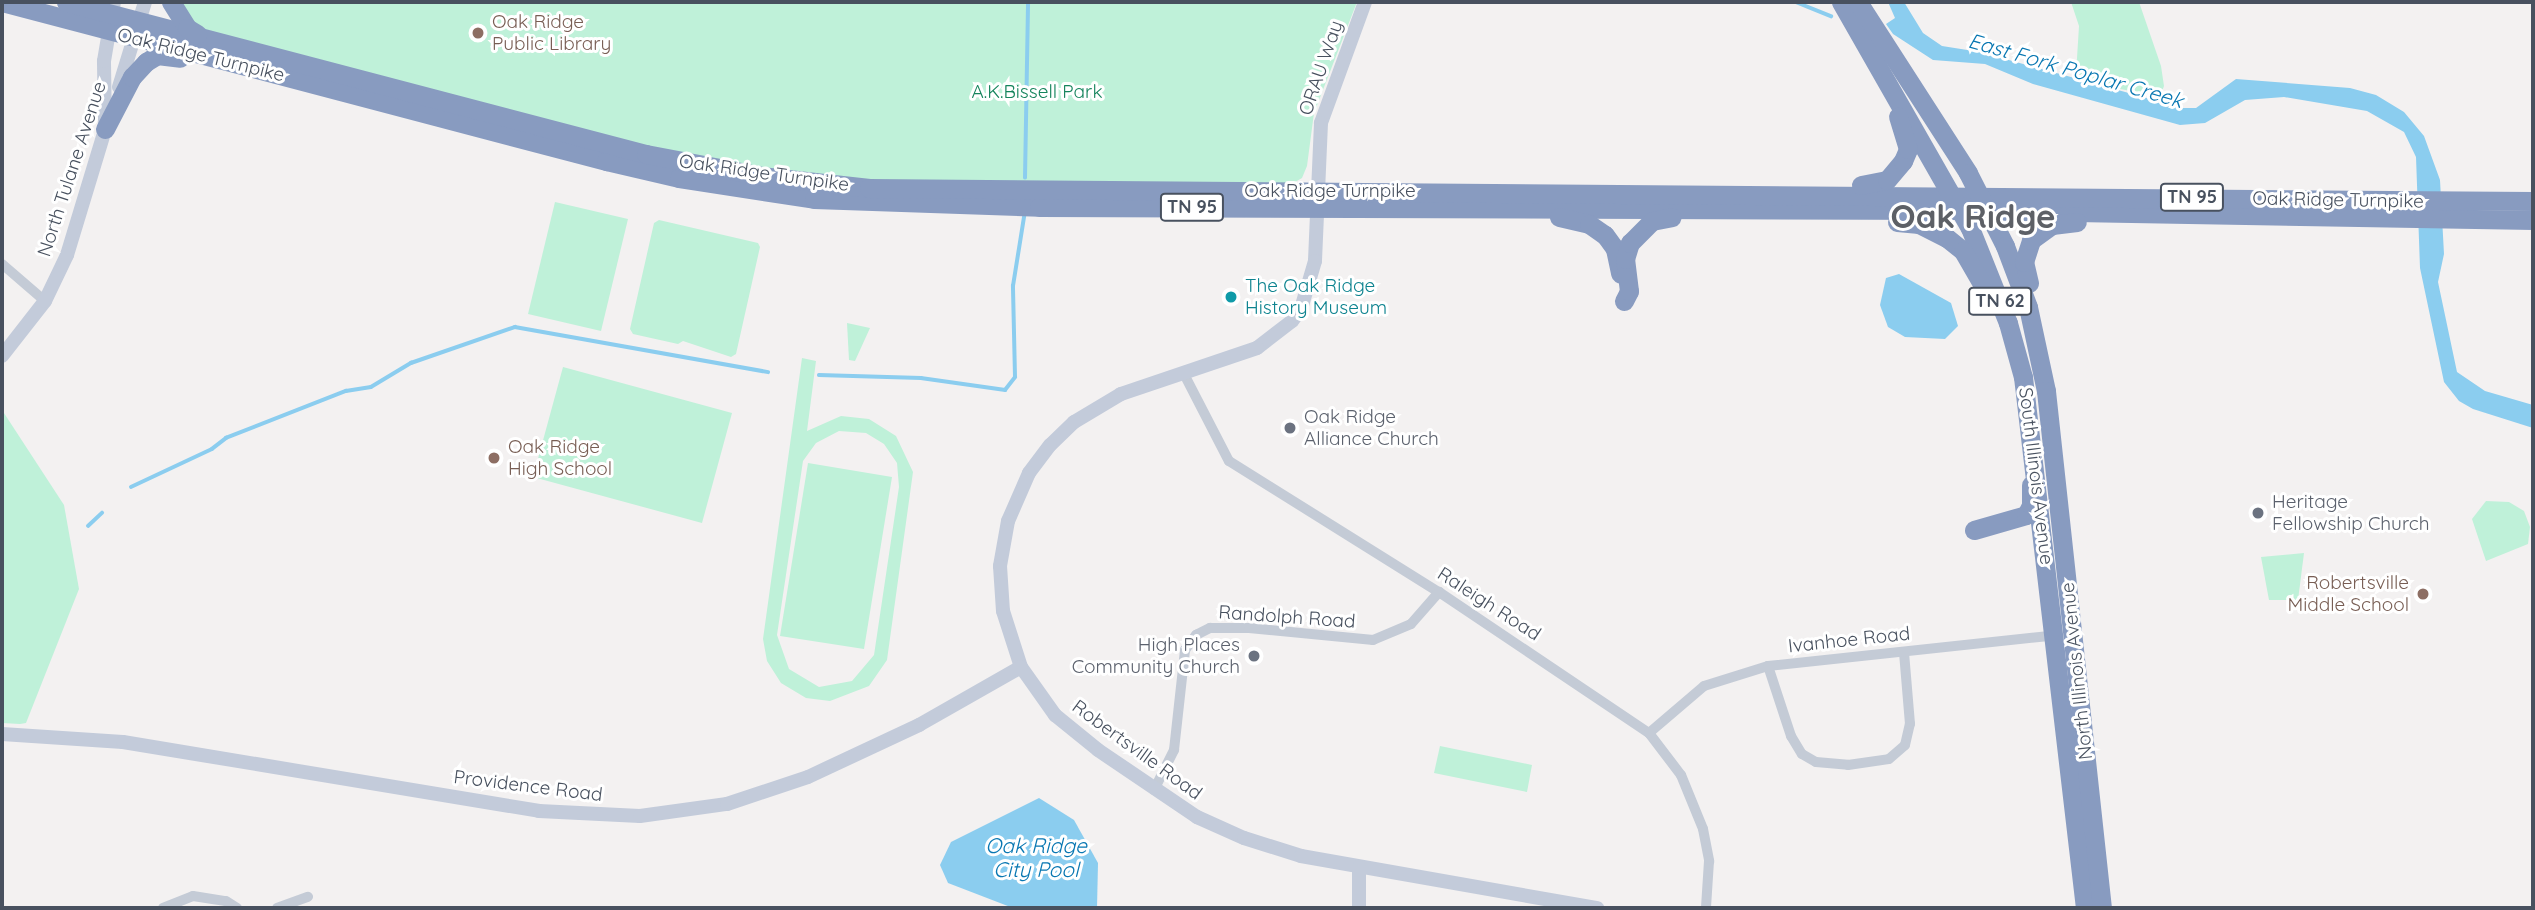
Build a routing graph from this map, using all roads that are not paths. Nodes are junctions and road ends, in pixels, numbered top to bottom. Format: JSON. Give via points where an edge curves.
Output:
{"nodes":[{"id":1,"x":2,"y":2,"type":"edge"},
{"id":2,"x":66,"y":2,"type":"edge"},
{"id":3,"x":171,"y":2,"type":"edge"},
{"id":4,"x":1365,"y":2,"type":"edge"},
{"id":5,"x":1841,"y":2,"type":"edge"},
{"id":6,"x":1858,"y":2,"type":"edge"},
{"id":7,"x":111,"y":16,"type":"edge"},
{"id":8,"x":140,"y":20,"type":"edge"},
{"id":9,"x":204,"y":38,"type":"junction"},
{"id":10,"x":1872,"y":55,"type":"junction"},
{"id":11,"x":342,"y":92,"type":"junction"},
{"id":12,"x":106,"y":129,"type":"junction"},
{"id":13,"x":1968,"y":173,"type":"junction"},
{"id":14,"x":1787,"y":193,"type":"junction"},
{"id":15,"x":1978,"y":194,"type":"junction"},
{"id":16,"x":2309,"y":199,"type":"junction"},
{"id":17,"x":1316,"y":200,"type":"junction"},
{"id":18,"x":2533,"y":201,"type":"edge"},
{"id":19,"x":1956,"y":203,"type":"junction"},
{"id":20,"x":1443,"y":208,"type":"junction"},
{"id":21,"x":1769,"y":210,"type":"junction"},
{"id":22,"x":2406,"y":210,"type":"junction"},
{"id":23,"x":2444,"y":210,"type":"junction"},
{"id":24,"x":1987,"y":212,"type":"junction"},
{"id":25,"x":2148,"y":213,"type":"junction"},
{"id":26,"x":2533,"y":220,"type":"edge"},
{"id":27,"x":2,"y":264,"type":"edge"},
{"id":28,"x":45,"y":301,"type":"junction"},
{"id":29,"x":2037,"y":343,"type":"junction"},
{"id":30,"x":2017,"y":355,"type":"junction"},
{"id":31,"x":2,"y":356,"type":"edge"},
{"id":32,"x":1184,"y":374,"type":"junction"},
{"id":33,"x":2027,"y":394,"type":"junction"},
{"id":34,"x":2046,"y":547,"type":"junction"},
{"id":35,"x":1439,"y":592,"type":"junction"},
{"id":36,"x":2064,"y":634,"type":"junction"},
{"id":37,"x":1904,"y":652,"type":"junction"},
{"id":38,"x":1768,"y":666,"type":"junction"},
{"id":39,"x":1021,"y":667,"type":"junction"},
{"id":40,"x":1649,"y":733,"type":"junction"},
{"id":41,"x":2,"y":734,"type":"edge"},
{"id":42,"x":1154,"y":790,"type":"junction"},
{"id":43,"x":1359,"y":867,"type":"junction"},
{"id":44,"x":308,"y":897,"type":"dead end"},
{"id":45,"x":163,"y":908,"type":"edge"},
{"id":46,"x":237,"y":908,"type":"edge"},
{"id":47,"x":277,"y":908,"type":"edge"},
{"id":48,"x":1359,"y":908,"type":"edge"},
{"id":49,"x":1598,"y":908,"type":"edge"},
{"id":50,"x":1706,"y":908,"type":"edge"},
{"id":51,"x":2085,"y":908,"type":"edge"},
{"id":52,"x":2102,"y":908,"type":"edge"}],
"edges":[{"from":1,"to":7,"type":"highway","name":"Oak Ridge Turnpike","number":"TN 95"},
{"from":2,"to":7,"type":"highway","name":"Oak Ridge Turnpike","number":"TN 95"},
{"from":3,"to":9,"type":"highway","via":[[187,28]]},
{"from":4,"to":17,"type":"street","name":"ORAU Way","via":[[1321,123]]},
{"from":5,"to":10,"type":"highway","name":"South Illinois Avenue","number":"TN 62"},
{"from":6,"to":13,"type":"highway","number":"TN 62"},
{"from":7,"to":8,"type":"highway","name":"Oak Ridge Turnpike","number":"TN 95"},
{"from":7,"to":12,"type":"street"},
{"from":8,"to":9,"type":"highway","name":"Oak Ridge Turnpike","number":"TN 95"},
{"from":8,"to":11,"type":"highway","name":"Oak Ridge Turnpike","number":"TN 95"},
{"from":8,"to":12,"type":"street","name":"North Tulane Avenue"},
{"from":9,"to":17,"type":"highway","name":"Oak Ridge Turnpike","number":"TN 95","via":[[646,154],[761,176],[920,190]]},
{"from":10,"to":14,"type":"highway","via":[[1880,86],[1905,130],[1908,149],[1903,161],[1887,180],[1876,185],[1827,185]]},
{"from":10,"to":19,"type":"highway","name":"South Illinois Avenue","number":"TN 62"},
{"from":11,"to":12,"type":"highway","via":[[303,90],[157,55],[132,77]]},
{"from":11,"to":17,"type":"highway","name":"Oak Ridge Turnpike","number":"TN 95","via":[[679,178],[792,197],[891,205]]},
{"from":12,"to":28,"type":"street","name":"North Tulane Avenue","via":[[67,256]]},
{"from":13,"to":15,"type":"highway","number":"TN 62"},
{"from":13,"to":16,"type":"highway","via":[[1991,182],[2207,186]]},
{"from":14,"to":17,"type":"highway","name":"Oak Ridge Turnpike","number":"TN 95"},
{"from":14,"to":19,"type":"highway","name":"Oak Ridge Turnpike","number":"TN 95"},
{"from":15,"to":16,"type":"highway","name":"Oak Ridge Turnpike","number":"TN 95"},
{"from":15,"to":19,"type":"highway","name":"Oak Ridge Turnpike","number":"TN 95"},
{"from":15,"to":24,"type":"highway","name":"North Illinois Avenue","number":"TN 62"},
{"from":16,"to":22,"type":"highway","name":"Oak Ridge Turnpike","number":"TN 95"},
{"from":17,"to":20,"type":"highway","name":"Oak Ridge Turnpike","number":"TN 95"},
{"from":17,"to":32,"type":"street","name":"Robertsville Road","via":[[1313,273],[1293,321],[1257,348]]},
{"from":18,"to":23,"type":"highway","name":"Oak Ridge Turnpike","number":"TN 95"},
{"from":19,"to":21,"type":"highway","name":"Oak Ridge Turnpike","number":"TN 95"},
{"from":19,"to":24,"type":"highway","name":"Oak Ridge Turnpike","number":"TN 95"},
{"from":19,"to":30,"type":"highway","name":"South Illinois Avenue","number":"TN 62","via":[[1988,270]]},
{"from":20,"to":21,"type":"highway","name":"Oak Ridge Turnpike","number":"TN 95"},
{"from":20,"to":21,"type":"highway","via":[[1589,224],[1615,249],[1624,301],[1629,291],[1627,250],[1652,221]]},
{"from":21,"to":30,"type":"highway","via":[[1919,224],[1947,238],[1974,268],[2000,331]]},
{"from":22,"to":23,"type":"highway","name":"Oak Ridge Turnpike","number":"TN 95"},
{"from":22,"to":25,"type":"highway","name":"Oak Ridge Turnpike","number":"TN 95"},
{"from":23,"to":26,"type":"highway"},
{"from":24,"to":25,"type":"highway","name":"Oak Ridge Turnpike","number":"TN 95"},
{"from":24,"to":29,"type":"highway","name":"North Illinois Avenue","number":"TN 62","via":[[2014,266]]},
{"from":25,"to":29,"type":"highway","via":[[2052,225],[2031,240],[2024,262],[2034,301]]},
{"from":27,"to":28,"type":"street"},
{"from":28,"to":31,"type":"street","name":"North Tulane Avenue"},
{"from":29,"to":36,"type":"highway","name":"North Illinois Avenue","number":"TN 62"},
{"from":30,"to":33,"type":"highway","name":"South Illinois Avenue","number":"TN 62"},
{"from":32,"to":35,"type":"street","name":"Raleigh Road","via":[[1229,461]]},
{"from":32,"to":39,"type":"street","name":"Robertsville Road","via":[[1096,406],[1050,445],[1029,473],[1008,521],[1000,566],[1003,611]]},
{"from":33,"to":34,"type":"highway","name":"South Illinois Avenue","number":"TN 62"},
{"from":33,"to":34,"type":"highway","via":[[2031,505],[2015,521],[1974,530],[2029,530]]},
{"from":34,"to":36,"type":"highway","name":"South Illinois Avenue","number":"TN 62"},
{"from":35,"to":40,"type":"street","name":"Raleigh Road"},
{"from":35,"to":42,"type":"street","name":"Randolph Road","via":[[1411,624],[1373,640],[1249,628],[1210,628],[1195,635],[1185,650],[1174,750]]},
{"from":36,"to":37,"type":"street","name":"Ivanhoe Road"},
{"from":36,"to":51,"type":"highway","name":"South Illinois Avenue","number":"TN 62"},
{"from":36,"to":52,"type":"highway","name":"North Illinois Avenue","number":"TN 62"},
{"from":37,"to":38,"type":"street","name":"Ivanhoe Road"},
{"from":37,"to":38,"type":"street","via":[[1910,724],[1905,745],[1889,759],[1847,765],[1816,762],[1802,754],[1791,736]]},
{"from":38,"to":40,"type":"street","name":"Ivanhoe Road","via":[[1704,686]]},
{"from":39,"to":41,"type":"street","name":"Providence Road","via":[[919,725],[808,777],[727,804],[640,816],[539,811],[123,743]]},
{"from":39,"to":42,"type":"street","name":"Robertsville Road","via":[[1055,715]]},
{"from":40,"to":50,"type":"street","name":"Raleigh Road","via":[[1681,775],[1703,829],[1709,861]]},
{"from":42,"to":43,"type":"street","name":"Robertsville Road","via":[[1244,838],[1301,856]]},
{"from":43,"to":48,"type":"street"},
{"from":43,"to":49,"type":"street","name":"Robertsville Road"},
{"from":44,"to":47,"type":"street"},
{"from":45,"to":46,"type":"street","via":[[192,896],[226,901]]}]}
